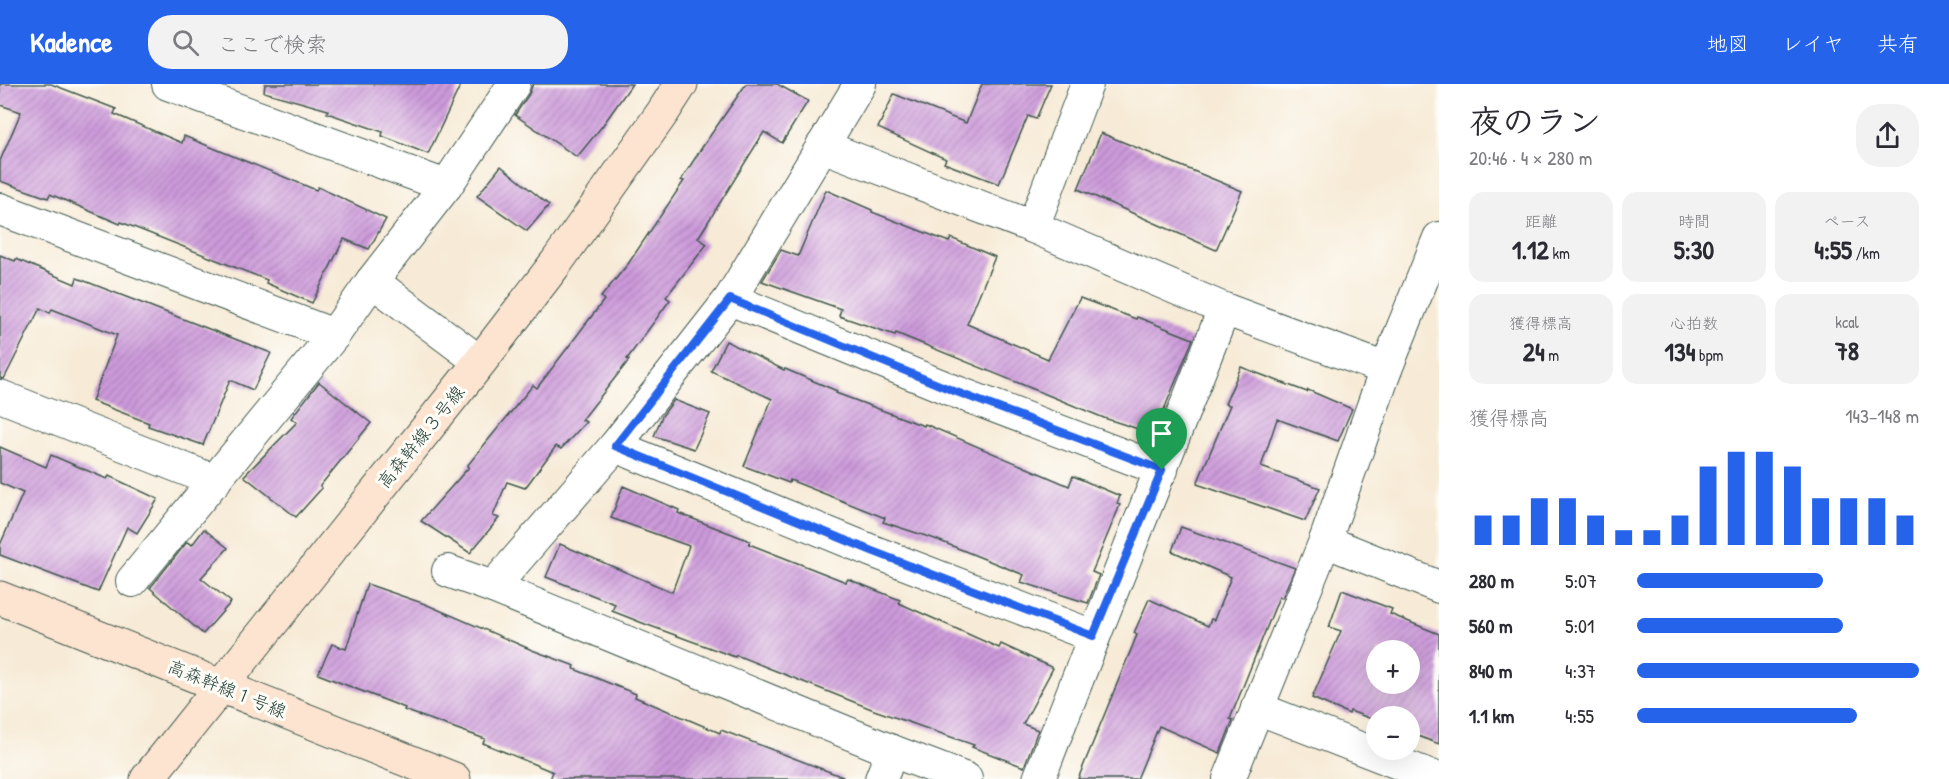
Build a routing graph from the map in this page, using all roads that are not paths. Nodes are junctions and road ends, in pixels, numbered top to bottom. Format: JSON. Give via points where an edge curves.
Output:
{"nodes":[{"id":1,"x":168,"y":84,"type":"edge"},
{"id":2,"x":514,"y":84,"type":"edge"},
{"id":3,"x":681,"y":84,"type":"edge"},
{"id":4,"x":860,"y":84,"type":"edge"},
{"id":5,"x":1087,"y":84,"type":"edge"},
{"id":6,"x":822,"y":146,"type":"junction"},
{"id":7,"x":446,"y":186,"type":"junction"},
{"id":8,"x":0,"y":209,"type":"edge"},
{"id":9,"x":1033,"y":227,"type":"junction"},
{"id":10,"x":1439,"y":238,"type":"edge"},
{"id":11,"x":372,"y":281,"type":"junction"},
{"id":12,"x":730,"y":299,"type":"junction"},
{"id":13,"x":1224,"y":309,"type":"junction"},
{"id":14,"x":334,"y":335,"type":"junction"},
{"id":15,"x":480,"y":362,"type":"junction"},
{"id":16,"x":1386,"y":369,"type":"junction"},
{"id":17,"x":0,"y":396,"type":"edge"},
{"id":18,"x":615,"y":446,"type":"junction"},
{"id":19,"x":1162,"y":470,"type":"junction"},
{"id":20,"x":215,"y":481,"type":"junction"},
{"id":21,"x":1324,"y":540,"type":"junction"},
{"id":22,"x":448,"y":571,"type":"dead end"},
{"id":23,"x":132,"y":582,"type":"dead end"},
{"id":24,"x":493,"y":587,"type":"junction"},
{"id":25,"x":1439,"y":587,"type":"edge"},
{"id":26,"x":0,"y":598,"type":"edge"},
{"id":27,"x":1093,"y":636,"type":"junction"},
{"id":28,"x":220,"y":687,"type":"junction"},
{"id":29,"x":1257,"y":708,"type":"junction"},
{"id":30,"x":887,"y":765,"type":"edge"},
{"id":31,"x":147,"y":779,"type":"edge"},
{"id":32,"x":454,"y":779,"type":"edge"},
{"id":33,"x":966,"y":779,"type":"edge"},
{"id":34,"x":1039,"y":779,"type":"edge"},
{"id":35,"x":1229,"y":779,"type":"edge"},
{"id":36,"x":1439,"y":779,"type":"edge"}],
"edges":[{"from":1,"to":7,"type":"street"},
{"from":2,"to":7,"type":"street"},
{"from":3,"to":15,"type":"street","name":"高森幹線３号線","via":[[556,263]]},
{"from":4,"to":6,"type":"street"},
{"from":5,"to":9,"type":"street"},
{"from":6,"to":9,"type":"street"},
{"from":6,"to":12,"type":"street"},
{"from":7,"to":11,"type":"street"},
{"from":8,"to":14,"type":"street"},
{"from":9,"to":13,"type":"street"},
{"from":10,"to":16,"type":"street"},
{"from":11,"to":14,"type":"street"},
{"from":11,"to":15,"type":"street"},
{"from":12,"to":18,"type":"street"},
{"from":12,"to":19,"type":"street","via":[[954,391]]},
{"from":13,"to":16,"type":"street"},
{"from":13,"to":19,"type":"street"},
{"from":14,"to":20,"type":"street"},
{"from":15,"to":28,"type":"street","name":"高森幹線３号線"},
{"from":16,"to":21,"type":"street"},
{"from":17,"to":20,"type":"street"},
{"from":18,"to":24,"type":"street"},
{"from":18,"to":27,"type":"street"},
{"from":19,"to":27,"type":"street"},
{"from":20,"to":23,"type":"street"},
{"from":21,"to":25,"type":"street"},
{"from":21,"to":29,"type":"street"},
{"from":22,"to":24,"type":"street"},
{"from":24,"to":30,"type":"street"},
{"from":26,"to":28,"type":"street","name":"高森幹線１号線"},
{"from":27,"to":34,"type":"street"},
{"from":28,"to":31,"type":"street","name":"高森幹線３号線"},
{"from":28,"to":32,"type":"street","name":"高森幹線１号線"},
{"from":29,"to":35,"type":"street"},
{"from":29,"to":36,"type":"street"},
{"from":30,"to":33,"type":"street"}]}
